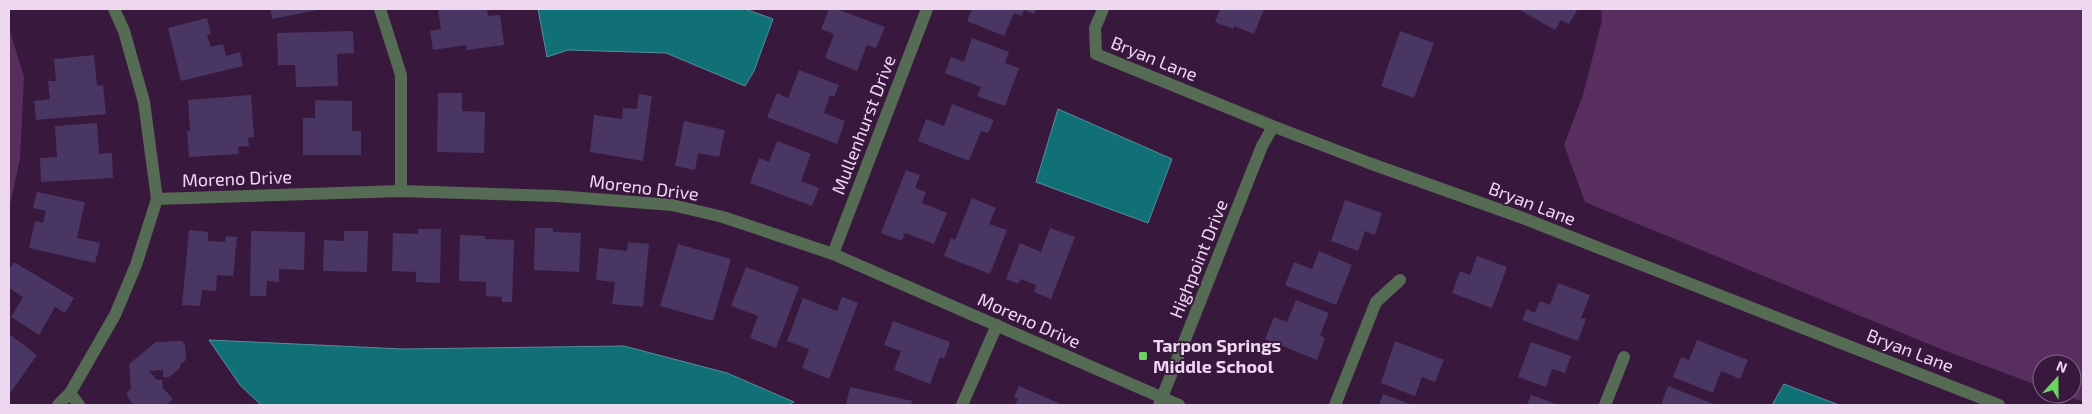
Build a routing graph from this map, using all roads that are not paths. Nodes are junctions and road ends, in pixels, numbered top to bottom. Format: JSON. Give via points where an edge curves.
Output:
{"nodes":[{"id":1,"x":114,"y":9,"type":"edge"},
{"id":2,"x":380,"y":9,"type":"edge"},
{"id":3,"x":927,"y":9,"type":"edge"},
{"id":4,"x":1103,"y":9,"type":"edge"},
{"id":5,"x":1270,"y":125,"type":"junction"},
{"id":6,"x":401,"y":191,"type":"junction"},
{"id":7,"x":157,"y":199,"type":"junction"},
{"id":8,"x":833,"y":254,"type":"junction"},
{"id":9,"x":1400,"y":280,"type":"dead end"},
{"id":10,"x":997,"y":325,"type":"junction"},
{"id":11,"x":1624,"y":357,"type":"dead end"},
{"id":12,"x":70,"y":393,"type":"junction"},
{"id":13,"x":1160,"y":402,"type":"edge"},
{"id":14,"x":58,"y":405,"type":"edge"},
{"id":15,"x":79,"y":405,"type":"edge"},
{"id":16,"x":962,"y":405,"type":"edge"},
{"id":17,"x":1179,"y":405,"type":"edge"},
{"id":18,"x":1335,"y":405,"type":"edge"},
{"id":19,"x":1605,"y":405,"type":"edge"},
{"id":20,"x":1999,"y":405,"type":"edge"}],
"edges":[{"from":1,"to":7,"type":"street","via":[[124,31],[144,102]]},
{"from":2,"to":6,"type":"street","via":[[401,75]]},
{"from":3,"to":8,"type":"street","name":"Mullenhurst Drive"},
{"from":4,"to":5,"type":"street","name":"Bryan Lane","via":[[1095,28],[1096,54]]},
{"from":5,"to":13,"type":"street","name":"Highpoint Drive","via":[[1270,132]]},
{"from":5,"to":20,"type":"street","name":"Bryan Lane","via":[[1520,217]]},
{"from":6,"to":7,"type":"street","name":"Moreno Drive"},
{"from":6,"to":8,"type":"street","name":"Moreno Drive","via":[[556,196],[672,205],[723,217]]},
{"from":7,"to":12,"type":"street","via":[[136,265],[115,315]]},
{"from":8,"to":10,"type":"street","name":"Moreno Drive"},
{"from":9,"to":18,"type":"street","via":[[1376,302]]},
{"from":10,"to":13,"type":"street","name":"Moreno Drive"},
{"from":10,"to":16,"type":"street"},
{"from":11,"to":19,"type":"street"},
{"from":12,"to":14,"type":"street"},
{"from":12,"to":15,"type":"street"},
{"from":13,"to":17,"type":"street","name":"Moreno Drive"}]}
